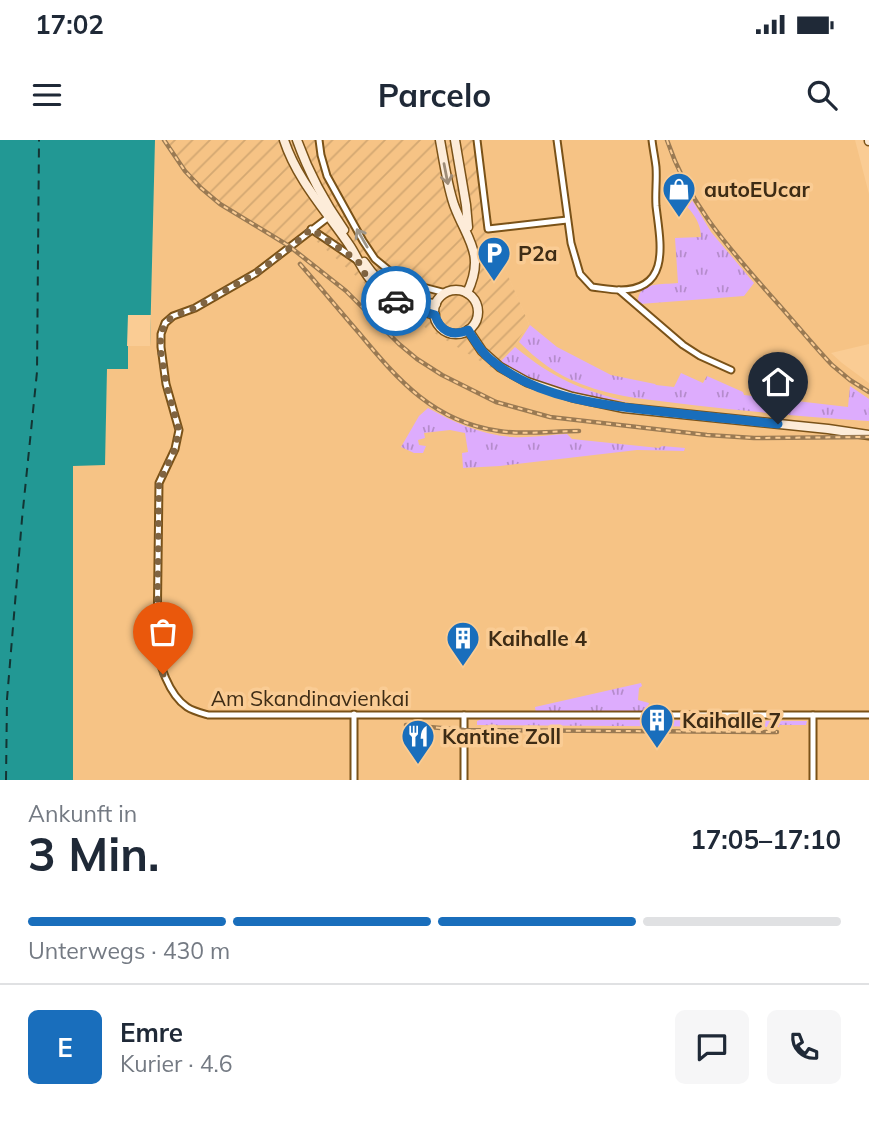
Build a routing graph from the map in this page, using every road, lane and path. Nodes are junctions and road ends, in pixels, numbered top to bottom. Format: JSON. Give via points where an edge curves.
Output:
{"nodes":[{"id":1,"x":284,"y":140,"type":"edge"},
{"id":2,"x":297,"y":140,"type":"edge"},
{"id":3,"x":319,"y":140,"type":"edge"},
{"id":4,"x":440,"y":140,"type":"edge"},
{"id":5,"x":455,"y":140,"type":"edge"},
{"id":6,"x":477,"y":140,"type":"edge"},
{"id":7,"x":557,"y":140,"type":"edge"},
{"id":8,"x":652,"y":140,"type":"edge"},
{"id":9,"x":330,"y":215,"type":"junction"},
{"id":10,"x":567,"y":220,"type":"junction"},
{"id":11,"x":311,"y":229,"type":"junction"},
{"id":12,"x":468,"y":234,"type":"junction"},
{"id":13,"x":358,"y":261,"type":"junction"},
{"id":14,"x":619,"y":290,"type":"junction"},
{"id":15,"x":446,"y":293,"type":"junction"},
{"id":16,"x":467,"y":293,"type":"junction"},
{"id":17,"x":436,"y":304,"type":"junction"},
{"id":18,"x":435,"y":315,"type":"junction"},
{"id":19,"x":468,"y":330,"type":"junction"},
{"id":20,"x":732,"y":370,"type":"dead end"},
{"id":21,"x":869,"y":435,"type":"edge"},
{"id":22,"x":354,"y":714,"type":"junction"},
{"id":23,"x":464,"y":715,"type":"junction"},
{"id":24,"x":813,"y":715,"type":"junction"},
{"id":25,"x":869,"y":715,"type":"edge"},
{"id":26,"x":354,"y":780,"type":"edge"},
{"id":27,"x":464,"y":780,"type":"edge"},
{"id":28,"x":813,"y":780,"type":"edge"}],
"edges":[{"from":1,"to":9,"type":"street","via":[[295,165]]},
{"from":2,"to":9,"type":"street"},
{"from":15,"to":3,"type":"street","one_way":true,"via":[[397,277],[375,258],[327,176]]},
{"from":4,"to":12,"type":"street","one_way":true,"via":[[455,207]]},
{"from":5,"to":12,"type":"street"},
{"from":6,"to":10,"type":"street","via":[[488,229]]},
{"from":7,"to":10,"type":"street"},
{"from":8,"to":14,"type":"street","via":[[659,268],[643,285]]},
{"from":9,"to":11,"type":"street","name":"Am Skandinavienkai"},
{"from":9,"to":13,"type":"street"},
{"from":9,"to":17,"type":"street","via":[[388,290],[408,300]]},
{"from":10,"to":14,"type":"street","via":[[584,280],[592,287]]},
{"from":11,"to":13,"type":"street"},
{"from":11,"to":22,"type":"street","name":"Am Skandinavienkai","via":[[256,273],[165,323],[160,347],[179,430],[159,483],[157,652],[178,699],[197,712],[220,716]]},
{"from":12,"to":16,"type":"street","via":[[476,268]]},
{"from":13,"to":18,"type":"street","via":[[389,297]]},
{"from":14,"to":20,"type":"street","via":[[683,345]]},
{"from":15,"to":16,"type":"street"},
{"from":15,"to":17,"type":"street"},
{"from":16,"to":19,"type":"street","via":[[477,304],[478,314]]},
{"from":17,"to":18,"type":"street"},
{"from":18,"to":19,"type":"street","via":[[445,330]]},
{"from":19,"to":21,"type":"street","via":[[489,359],[510,374],[572,397],[624,408]]},
{"from":22,"to":23,"type":"street","name":"Am Skandinavienkai"},
{"from":22,"to":26,"type":"street"},
{"from":23,"to":24,"type":"street","name":"Am Skandinavienkai"},
{"from":23,"to":27,"type":"street"},
{"from":24,"to":25,"type":"street","name":"Am Skandinavienkai"},
{"from":24,"to":28,"type":"street"}]}
